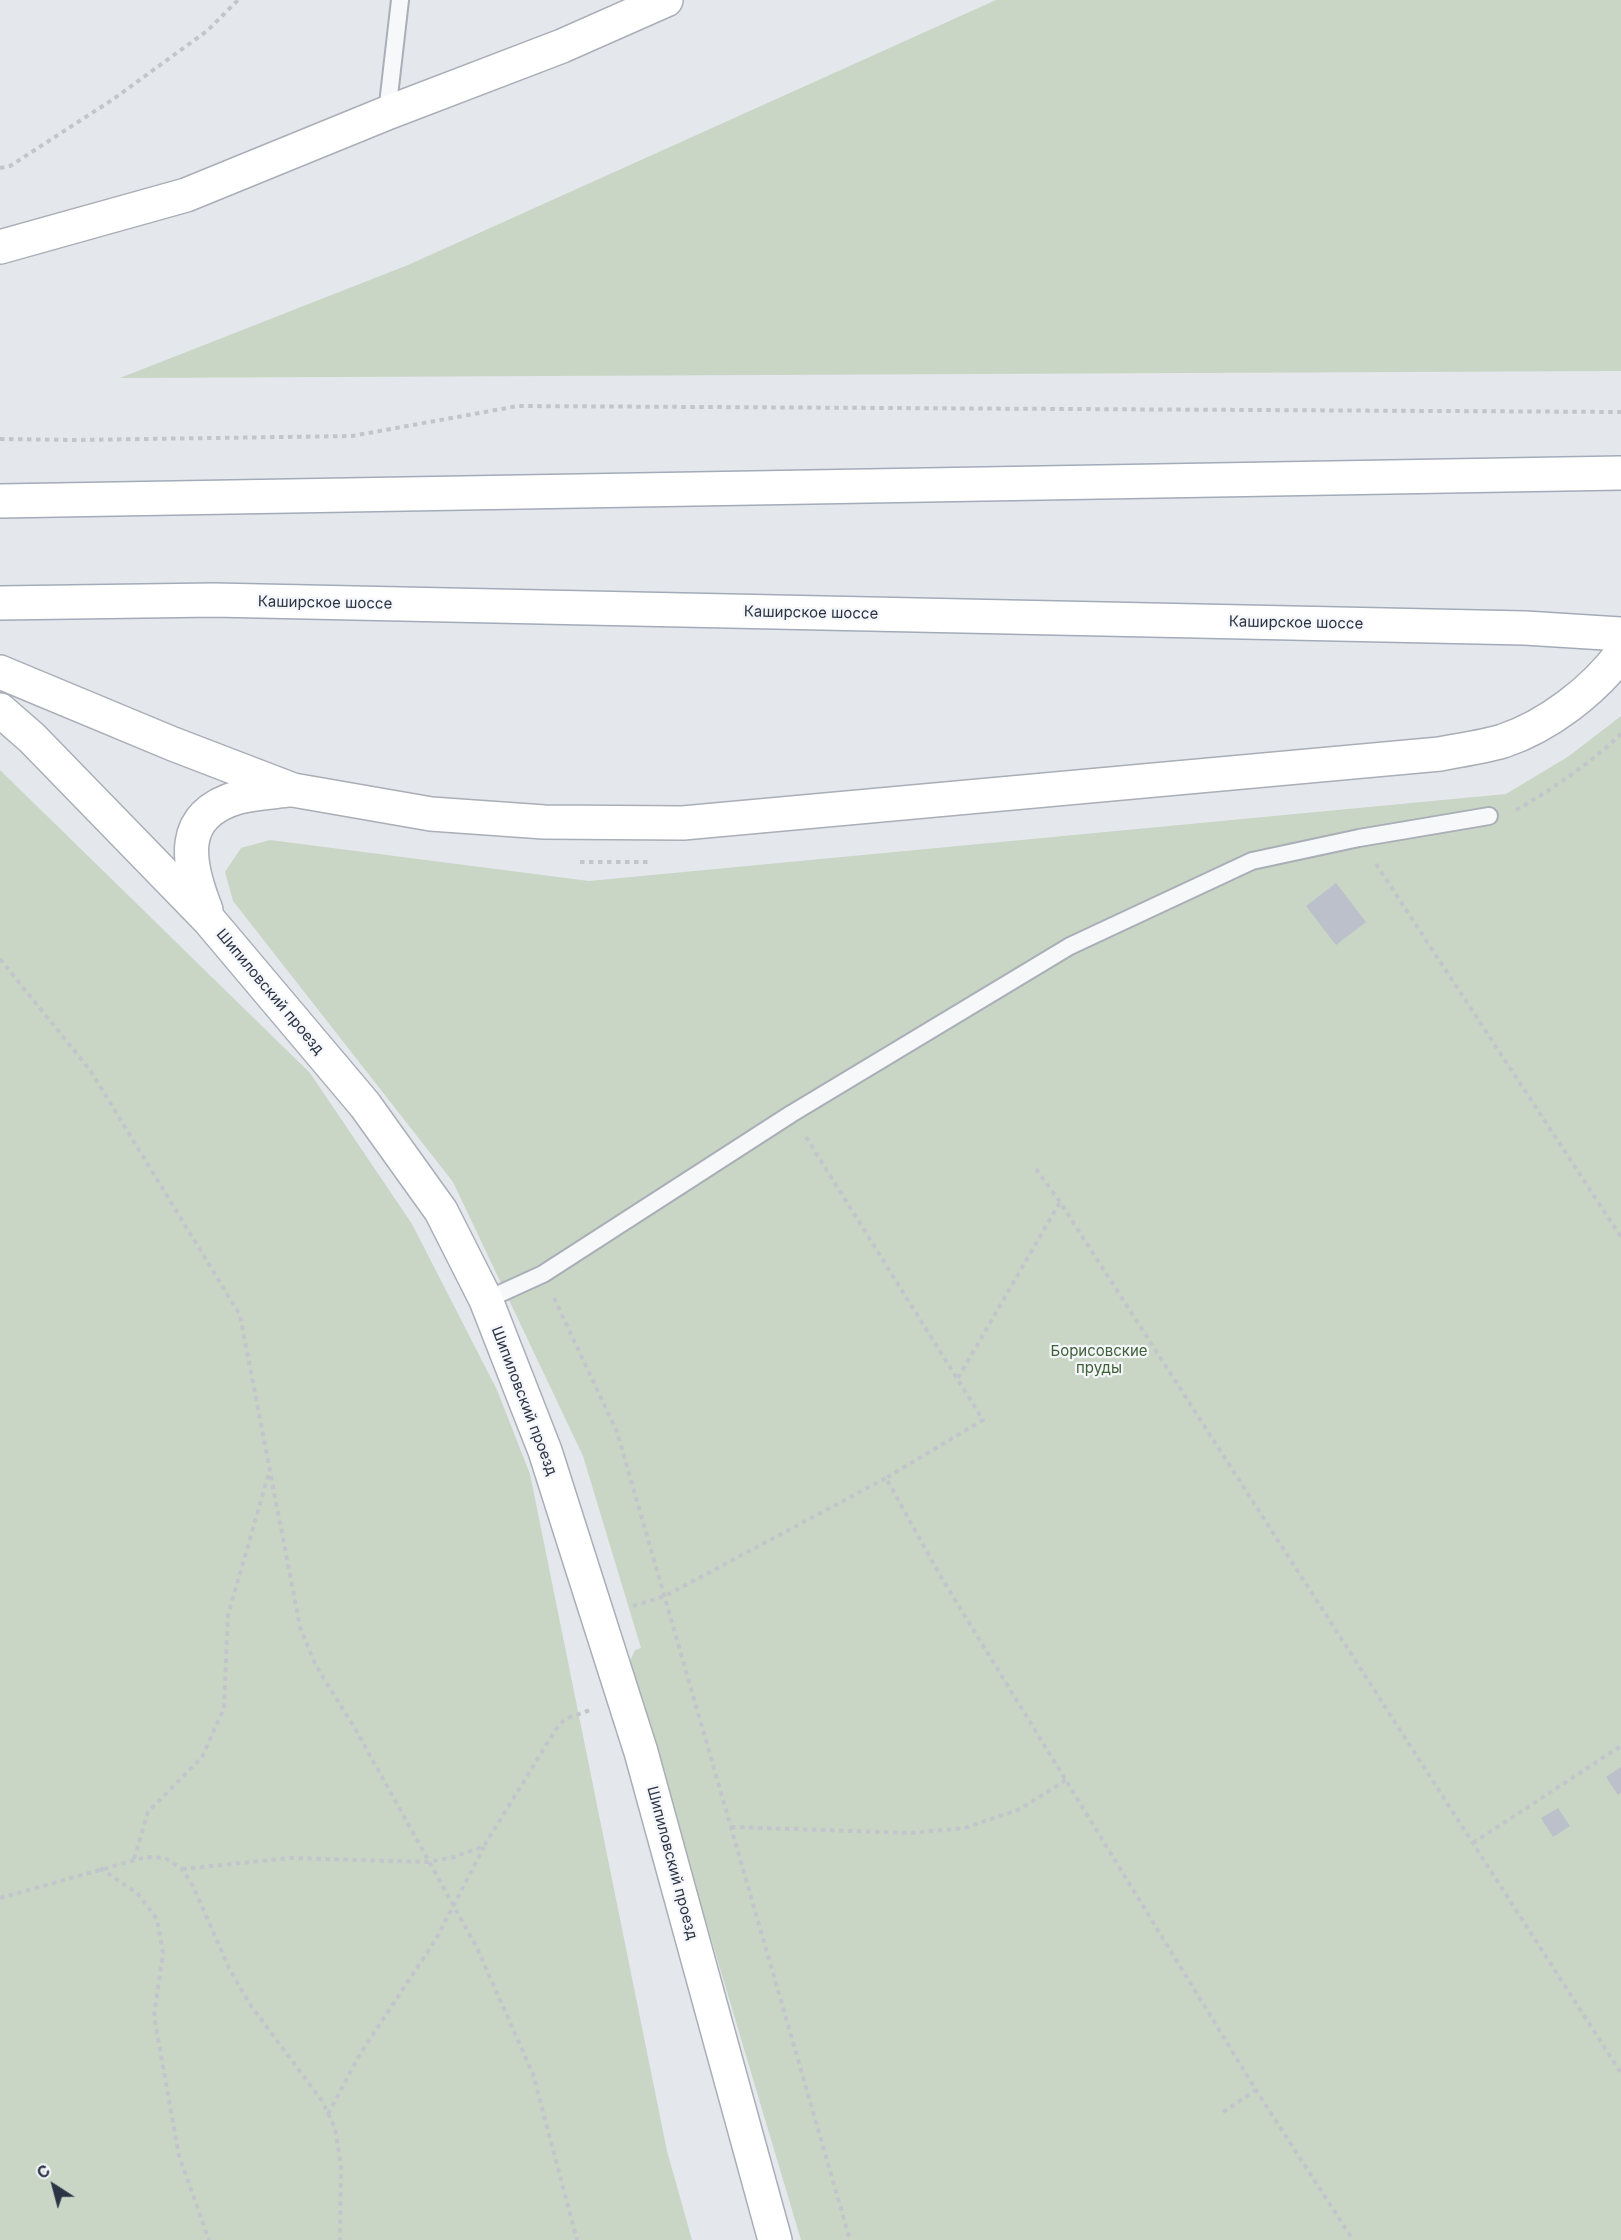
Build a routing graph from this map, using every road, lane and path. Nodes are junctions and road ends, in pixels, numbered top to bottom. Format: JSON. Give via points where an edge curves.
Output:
{"nodes":[{"id":1,"x":238,"y":0,"type":"edge"},
{"id":2,"x":400,"y":0,"type":"edge"},
{"id":3,"x":666,"y":0,"type":"edge"},
{"id":4,"x":387,"y":113,"type":"junction"},
{"id":5,"x":0,"y":168,"type":"edge"},
{"id":6,"x":0,"y":247,"type":"edge"},
{"id":7,"x":1621,"y":412,"type":"edge"},
{"id":8,"x":0,"y":439,"type":"edge"},
{"id":9,"x":1621,"y":473,"type":"edge"},
{"id":10,"x":0,"y":501,"type":"edge"},
{"id":11,"x":0,"y":603,"type":"edge"},
{"id":12,"x":1621,"y":634,"type":"edge"},
{"id":13,"x":1621,"y":654,"type":"edge"},
{"id":14,"x":0,"y":672,"type":"edge"},
{"id":15,"x":0,"y":710,"type":"edge"},
{"id":16,"x":1621,"y":734,"type":"edge"},
{"id":17,"x":293,"y":790,"type":"junction"},
{"id":18,"x":1489,"y":816,"type":"joint"},
{"id":19,"x":1359,"y":838,"type":"junction"},
{"id":20,"x":209,"y":920,"type":"junction"},
{"id":21,"x":0,"y":959,"type":"edge"},
{"id":22,"x":791,"y":1114,"type":"junction"},
{"id":23,"x":1036,"y":1169,"type":"dead end"},
{"id":24,"x":1060,"y":1202,"type":"junction"},
{"id":25,"x":1621,"y":1237,"type":"edge"},
{"id":26,"x":543,"y":1274,"type":"junction"},
{"id":27,"x":486,"y":1300,"type":"junction"},
{"id":28,"x":958,"y":1378,"type":"junction"},
{"id":29,"x":271,"y":1466,"type":"junction"},
{"id":30,"x":886,"y":1478,"type":"junction"},
{"id":31,"x":665,"y":1596,"type":"junction"},
{"id":32,"x":596,"y":1708,"type":"dead end"},
{"id":33,"x":1621,"y":1746,"type":"edge"},
{"id":34,"x":1066,"y":1780,"type":"junction"},
{"id":35,"x":731,"y":1827,"type":"junction"},
{"id":36,"x":1473,"y":1843,"type":"junction"},
{"id":37,"x":484,"y":1846,"type":"junction"},
{"id":38,"x":133,"y":1860,"type":"junction"},
{"id":39,"x":427,"y":1862,"type":"junction"},
{"id":40,"x":100,"y":1868,"type":"junction"},
{"id":41,"x":182,"y":1869,"type":"junction"},
{"id":42,"x":0,"y":1898,"type":"edge"},
{"id":43,"x":454,"y":1906,"type":"junction"},
{"id":44,"x":1621,"y":2073,"type":"edge"},
{"id":45,"x":1256,"y":2090,"type":"junction"},
{"id":46,"x":1223,"y":2112,"type":"dead end"},
{"id":47,"x":328,"y":2114,"type":"junction"},
{"id":48,"x":209,"y":2240,"type":"edge"},
{"id":49,"x":339,"y":2240,"type":"edge"},
{"id":50,"x":577,"y":2240,"type":"edge"},
{"id":51,"x":776,"y":2240,"type":"edge"},
{"id":52,"x":850,"y":2240,"type":"edge"},
{"id":53,"x":1353,"y":2240,"type":"edge"}],
"edges":[{"from":1,"to":5,"type":"path","via":[[207,31],[112,100],[10,166]]},
{"from":2,"to":4,"type":"lane"},
{"from":3,"to":4,"type":"main road","via":[[562,46]]},
{"from":4,"to":6,"type":"main road","via":[[186,195]]},
{"from":7,"to":8,"type":"path","via":[[518,406],[352,436]]},
{"from":9,"to":10,"type":"main road"},
{"from":11,"to":12,"type":"main road","name":"Каширское шоссе","via":[[214,600],[1525,628]]},
{"from":13,"to":17,"type":"main road","via":[[1552,718],[1503,741],[1440,754],[683,822],[544,822],[431,814]]},
{"from":14,"to":17,"type":"main road"},
{"from":15,"to":20,"type":"main road","name":"Шипиловский проезд"},
{"from":16,"to":18,"type":"path","via":[[1553,789],[1514,811]]},
{"from":17,"to":20,"type":"main road","via":[[239,797],[208,811],[196,826],[192,876]]},
{"from":18,"to":19,"type":"lane"},
{"from":19,"to":22,"type":"lane","via":[[1252,861],[1070,946]]},
{"from":19,"to":25,"type":"path"},
{"from":20,"to":27,"type":"main road","name":"Шипиловский проезд","via":[[365,1105],[441,1211]]},
{"from":21,"to":29,"type":"path","via":[[90,1070],[240,1315]]},
{"from":22,"to":26,"type":"lane"},
{"from":22,"to":28,"type":"path"},
{"from":23,"to":24,"type":"path"},
{"from":24,"to":28,"type":"path"},
{"from":24,"to":36,"type":"path"},
{"from":26,"to":27,"type":"lane"},
{"from":26,"to":31,"type":"path","via":[[618,1432]]},
{"from":27,"to":51,"type":"main road","name":"Шипиловский проезд","via":[[545,1451],[641,1752]]},
{"from":28,"to":30,"type":"path","via":[[983,1420]]},
{"from":29,"to":38,"type":"path","via":[[228,1615],[224,1708],[202,1757],[148,1812]]},
{"from":29,"to":39,"type":"path","via":[[300,1627],[315,1665],[357,1732]]},
{"from":30,"to":31,"type":"path"},
{"from":30,"to":34,"type":"path","via":[[941,1577]]},
{"from":31,"to":35,"type":"path"},
{"from":32,"to":37,"type":"path","via":[[565,1719],[556,1729]]},
{"from":33,"to":36,"type":"path"},
{"from":34,"to":35,"type":"path","via":[[1020,1809],[965,1828],[911,1833]]},
{"from":34,"to":45,"type":"path"},
{"from":35,"to":52,"type":"path"},
{"from":36,"to":44,"type":"path"},
{"from":37,"to":39,"type":"path"},
{"from":37,"to":43,"type":"path"},
{"from":38,"to":40,"type":"path"},
{"from":38,"to":41,"type":"path","via":[[165,1858]]},
{"from":39,"to":41,"type":"path","via":[[291,1858]]},
{"from":39,"to":43,"type":"path"},
{"from":40,"to":42,"type":"path"},
{"from":40,"to":48,"type":"path","via":[[137,1893],[157,1919],[163,1953],[154,2016],[179,2156]]},
{"from":41,"to":47,"type":"path","via":[[228,1968]]},
{"from":43,"to":47,"type":"path","via":[[360,2054]]},
{"from":43,"to":50,"type":"path","via":[[533,2074]]},
{"from":45,"to":46,"type":"path"},
{"from":45,"to":53,"type":"path"},
{"from":47,"to":49,"type":"path","via":[[335,2128],[341,2166]]}]}
